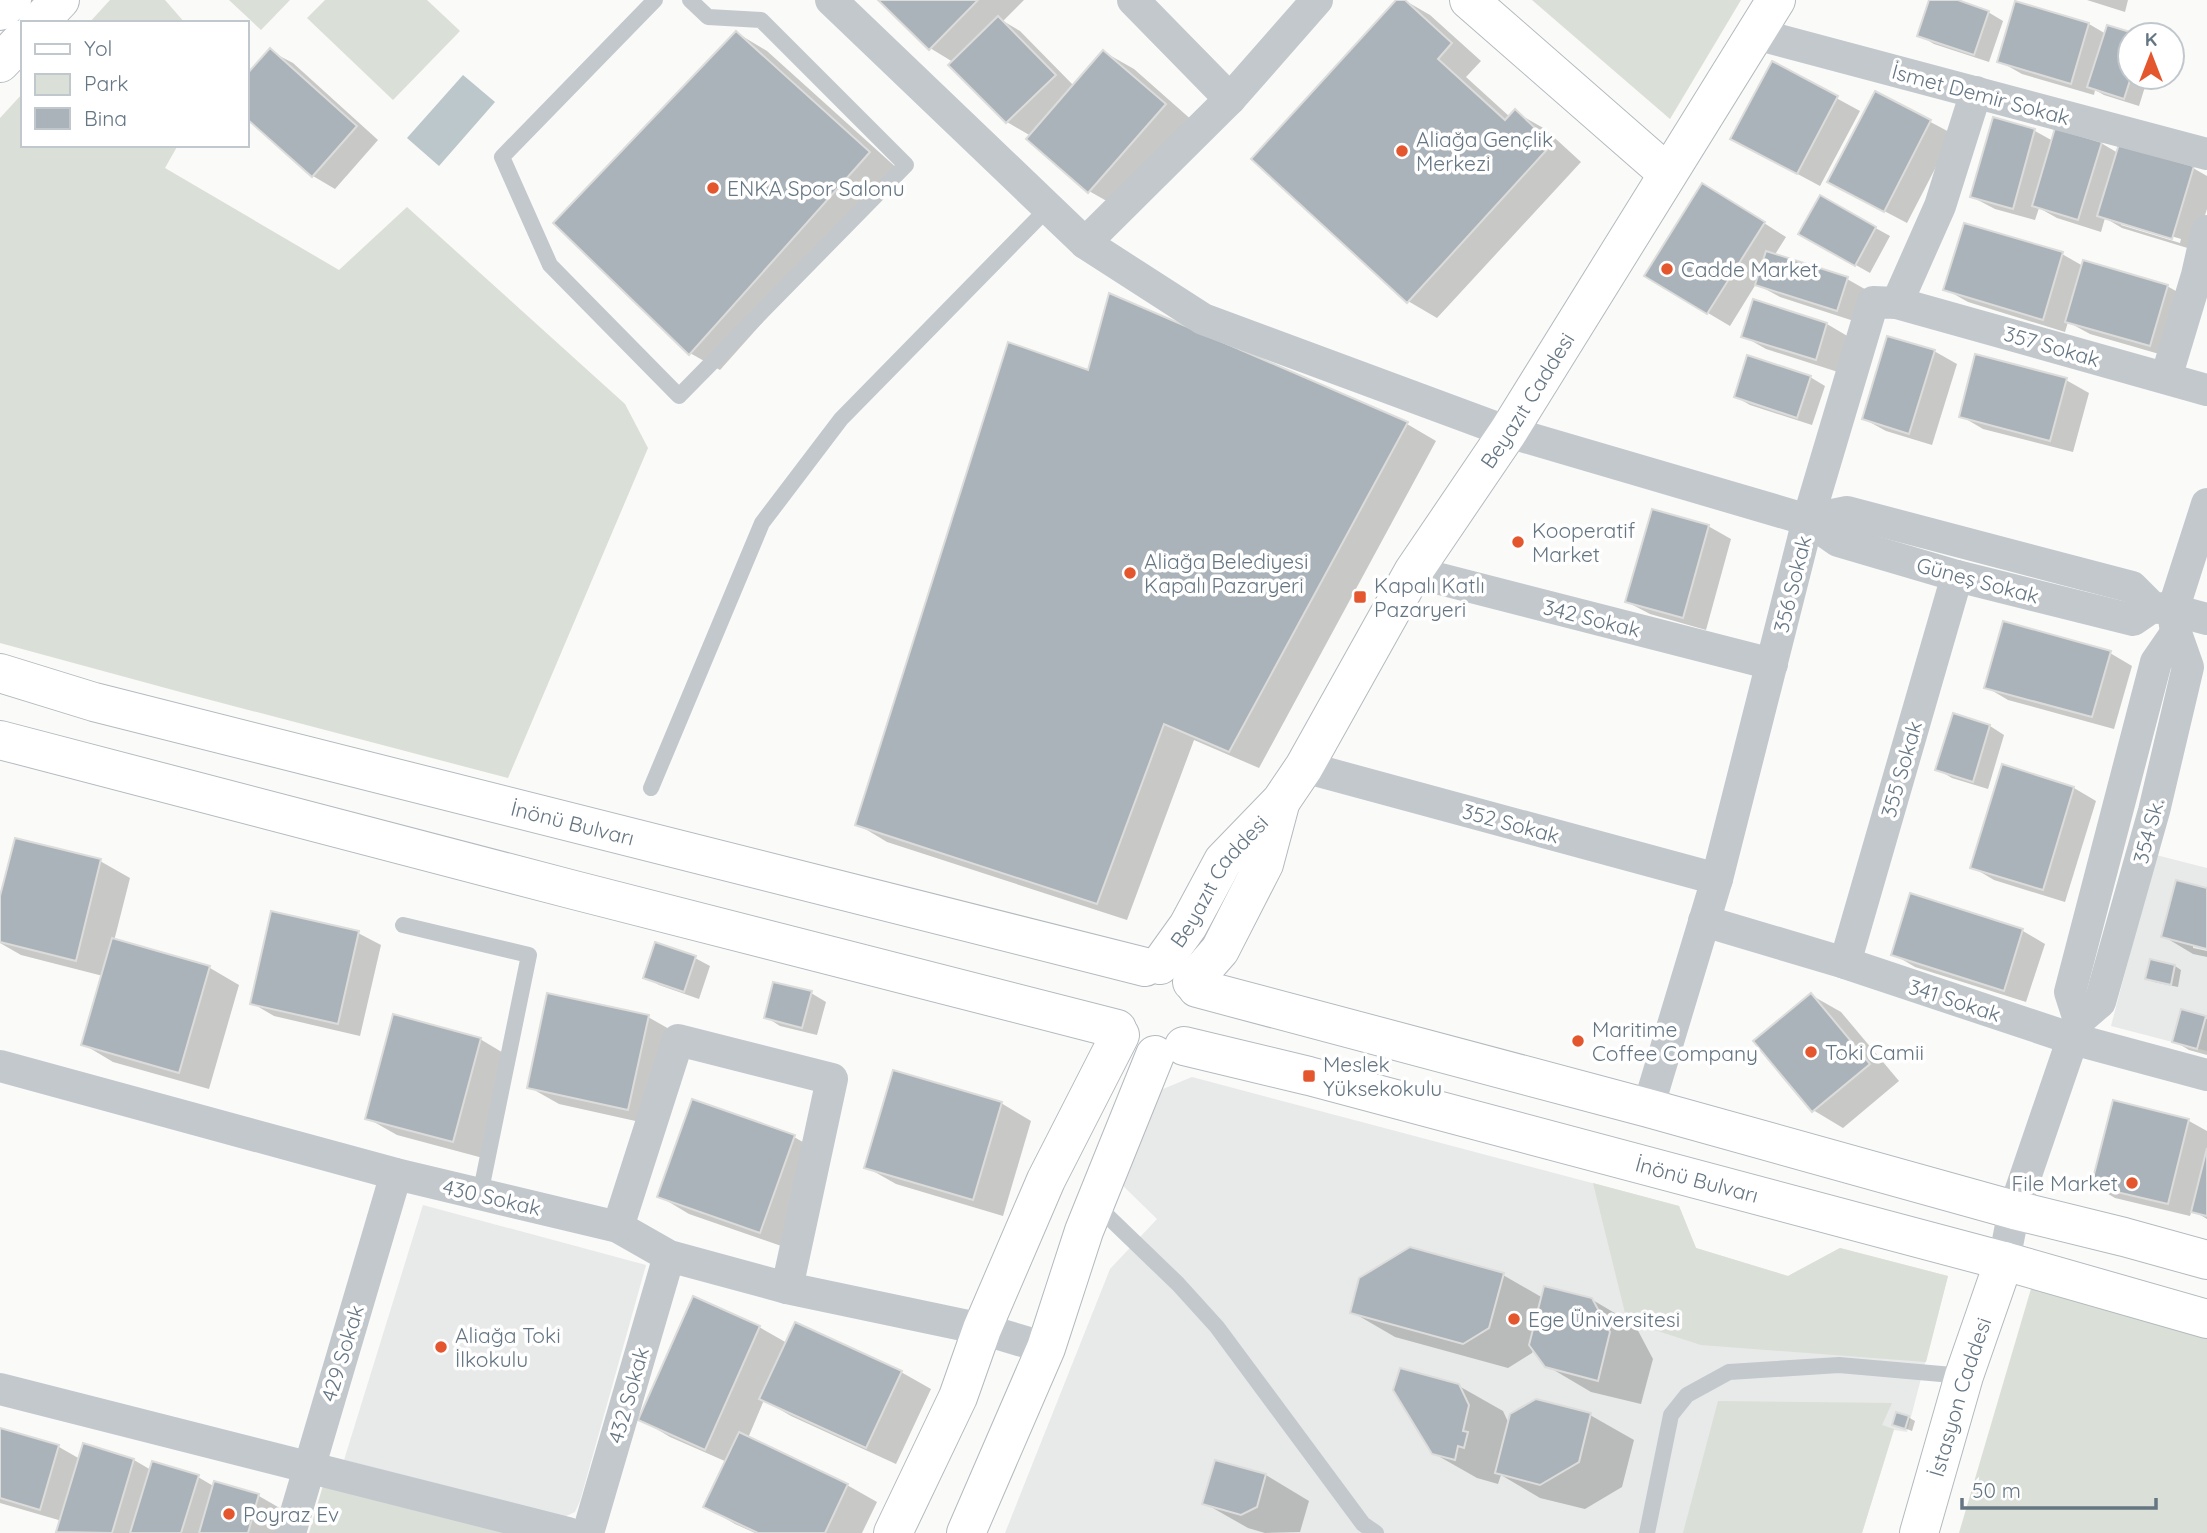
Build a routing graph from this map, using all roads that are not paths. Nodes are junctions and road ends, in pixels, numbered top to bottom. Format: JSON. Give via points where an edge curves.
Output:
{"nodes":[{"id":1,"x":12,"y":0,"type":"edge"},
{"id":2,"x":60,"y":0,"type":"edge"},
{"id":3,"x":655,"y":0,"type":"edge"},
{"id":4,"x":690,"y":0,"type":"edge"},
{"id":5,"x":831,"y":0,"type":"edge"},
{"id":6,"x":1133,"y":0,"type":"edge"},
{"id":7,"x":1317,"y":0,"type":"edge"},
{"id":8,"x":1469,"y":0,"type":"edge"},
{"id":9,"x":1776,"y":0,"type":"edge"},
{"id":10,"x":0,"y":11,"type":"edge"},
{"id":11,"x":40,"y":21,"type":"edge"},
{"id":12,"x":1756,"y":34,"type":"junction"},
{"id":13,"x":21,"y":41,"type":"edge"},
{"id":14,"x":0,"y":63,"type":"edge"},
{"id":15,"x":1976,"y":92,"type":"junction"},
{"id":16,"x":1230,"y":99,"type":"junction"},
{"id":17,"x":2207,"y":154,"type":"edge"},
{"id":18,"x":1667,"y":173,"type":"junction"},
{"id":19,"x":1048,"y":208,"type":"junction"},
{"id":20,"x":2207,"y":232,"type":"edge"},
{"id":21,"x":1085,"y":243,"type":"junction"},
{"id":22,"x":1897,"y":303,"type":"junction"},
{"id":23,"x":2166,"y":378,"type":"junction"},
{"id":24,"x":2207,"y":390,"type":"edge"},
{"id":25,"x":1508,"y":432,"type":"junction"},
{"id":26,"x":2207,"y":504,"type":"edge"},
{"id":27,"x":1808,"y":520,"type":"junction"},
{"id":28,"x":1413,"y":572,"type":"junction"},
{"id":29,"x":1958,"y":576,"type":"junction"},
{"id":30,"x":2167,"y":617,"type":"junction"},
{"id":31,"x":2207,"y":619,"type":"edge"},
{"id":32,"x":1772,"y":664,"type":"junction"},
{"id":33,"x":0,"y":673,"type":"edge"},
{"id":34,"x":0,"y":740,"type":"edge"},
{"id":35,"x":1304,"y":767,"type":"junction"},
{"id":36,"x":651,"y":788,"type":"dead end"},
{"id":37,"x":1717,"y":878,"type":"junction"},
{"id":38,"x":1704,"y":921,"type":"junction"},
{"id":39,"x":403,"y":925,"type":"dead end"},
{"id":40,"x":1845,"y":963,"type":"junction"},
{"id":41,"x":1173,"y":975,"type":"junction"},
{"id":42,"x":2076,"y":1029,"type":"junction"},
{"id":43,"x":1118,"y":1032,"type":"junction"},
{"id":44,"x":1169,"y":1050,"type":"junction"},
{"id":45,"x":0,"y":1066,"type":"edge"},
{"id":46,"x":2207,"y":1075,"type":"edge"},
{"id":47,"x":1648,"y":1108,"type":"junction"},
{"id":48,"x":396,"y":1174,"type":"junction"},
{"id":49,"x":480,"y":1195,"type":"junction"},
{"id":50,"x":1095,"y":1204,"type":"junction"},
{"id":51,"x":2014,"y":1210,"type":"junction"},
{"id":52,"x":618,"y":1227,"type":"junction"},
{"id":53,"x":669,"y":1256,"type":"junction"},
{"id":54,"x":2207,"y":1260,"type":"edge"},
{"id":55,"x":2004,"y":1261,"type":"junction"},
{"id":56,"x":787,"y":1288,"type":"junction"},
{"id":57,"x":2207,"y":1320,"type":"edge"},
{"id":58,"x":982,"y":1329,"type":"junction"},
{"id":59,"x":1046,"y":1348,"type":"junction"},
{"id":60,"x":1964,"y":1376,"type":"junction"},
{"id":61,"x":0,"y":1389,"type":"edge"},
{"id":62,"x":308,"y":1466,"type":"junction"},
{"id":63,"x":290,"y":1533,"type":"edge"},
{"id":64,"x":568,"y":1533,"type":"edge"},
{"id":65,"x":588,"y":1533,"type":"edge"},
{"id":66,"x":893,"y":1533,"type":"edge"},
{"id":67,"x":966,"y":1533,"type":"edge"},
{"id":68,"x":1376,"y":1533,"type":"edge"},
{"id":69,"x":1647,"y":1533,"type":"edge"},
{"id":70,"x":1919,"y":1533,"type":"edge"}],
"edges":[{"from":1,"to":10,"type":"street"},
{"from":2,"to":11,"type":"street"},
{"from":3,"to":4,"type":"lane","via":[[502,157],[550,265],[679,396],[906,165],[761,20],[708,17]]},
{"from":5,"to":19,"type":"street","name":"Güneş Sokak"},
{"from":6,"to":16,"type":"street"},
{"from":7,"to":16,"type":"street"},
{"from":8,"to":18,"type":"street"},
{"from":9,"to":12,"type":"street","name":"Beyazıt Caddesi"},
{"from":12,"to":15,"type":"street","name":"İsmet Demir Sokak"},
{"from":12,"to":18,"type":"street","name":"Beyazıt Caddesi"},
{"from":13,"to":14,"type":"street"},
{"from":15,"to":17,"type":"street","name":"İsmet Demir Sokak"},
{"from":15,"to":22,"type":"street","via":[[1940,205]]},
{"from":16,"to":21,"type":"street"},
{"from":18,"to":25,"type":"street","name":"Beyazıt Caddesi"},
{"from":19,"to":21,"type":"street","name":"Güneş Sokak"},
{"from":19,"to":36,"type":"lane","via":[[841,419],[762,523]]},
{"from":20,"to":23,"type":"street"},
{"from":21,"to":25,"type":"street","name":"Güneş Sokak","via":[[1203,319]]},
{"from":22,"to":23,"type":"street","name":"357 Sokak"},
{"from":22,"to":27,"type":"street","name":"356 Sokak","via":[[1873,302]]},
{"from":23,"to":24,"type":"street","name":"357 Sokak"},
{"from":25,"to":27,"type":"street","name":"Güneş Sokak"},
{"from":25,"to":28,"type":"street","name":"Beyazıt Caddesi"},
{"from":26,"to":30,"type":"street"},
{"from":27,"to":29,"type":"street","name":"Güneş Sokak","via":[[1838,541]]},
{"from":27,"to":30,"type":"street","name":"Güneş Sokak","via":[[1847,512],[2132,587]]},
{"from":27,"to":32,"type":"street","name":"356 Sokak"},
{"from":28,"to":32,"type":"street","name":"342 Sokak"},
{"from":28,"to":35,"type":"street","name":"Beyazıt Caddesi"},
{"from":29,"to":30,"type":"street","name":"Güneş Sokak","via":[[2133,620]]},
{"from":29,"to":40,"type":"street","name":"355 Sokak"},
{"from":30,"to":31,"type":"street","name":"Güneş Sokak"},
{"from":30,"to":42,"type":"street","name":"354 Sk.","via":[[2188,667],[2154,811],[2100,1002]]},
{"from":32,"to":37,"type":"street","name":"356 Sokak"},
{"from":33,"to":41,"type":"street","name":"İnönü Bulvarı","via":[[107,705]]},
{"from":34,"to":43,"type":"street"},
{"from":35,"to":37,"type":"street","name":"352 Sokak"},
{"from":35,"to":41,"type":"street","name":"Beyazıt Caddesi","via":[[1281,801],[1264,864],[1220,950]]},
{"from":37,"to":38,"type":"street","name":"356 Sokak"},
{"from":38,"to":40,"type":"street","name":"341 Sokak"},
{"from":38,"to":47,"type":"street","name":"356 Sokak"},
{"from":39,"to":49,"type":"lane","via":[[529,954]]},
{"from":40,"to":42,"type":"street","name":"341 Sokak"},
{"from":41,"to":43,"type":"street","via":[[1133,972],[1123,980],[1112,1003]]},
{"from":41,"to":44,"type":"street","via":[[1201,1000],[1202,1013],[1193,1037]]},
{"from":41,"to":47,"type":"street","name":"İnönü Bulvarı"},
{"from":42,"to":46,"type":"street","name":"341 Sokak"},
{"from":42,"to":51,"type":"street","name":"354 Sk."},
{"from":43,"to":44,"type":"street","via":[[1141,1052]]},
{"from":43,"to":58,"type":"street","via":[[1046,1180]]},
{"from":44,"to":50,"type":"street"},
{"from":44,"to":55,"type":"street","name":"İnönü Bulvarı","via":[[1310,1076]]},
{"from":45,"to":48,"type":"street","name":"430 Sokak"},
{"from":47,"to":51,"type":"street","name":"İnönü Bulvarı"},
{"from":48,"to":49,"type":"street","name":"430 Sokak"},
{"from":48,"to":62,"type":"street","name":"429 Sokak"},
{"from":49,"to":52,"type":"street","name":"430 Sokak"},
{"from":50,"to":59,"type":"street"},
{"from":50,"to":68,"type":"lane","via":[[1217,1327],[1363,1524]]},
{"from":51,"to":54,"type":"street","name":"İnönü Bulvarı"},
{"from":51,"to":55,"type":"street","name":"354 Sk."},
{"from":52,"to":53,"type":"street","name":"430 Sokak"},
{"from":52,"to":56,"type":"street","via":[[678,1040],[832,1079]]},
{"from":53,"to":56,"type":"street","name":"430 Sokak"},
{"from":53,"to":65,"type":"street","name":"432 Sokak"},
{"from":55,"to":57,"type":"street","name":"İnönü Bulvarı"},
{"from":55,"to":60,"type":"street","name":"İstasyon Caddesi"},
{"from":56,"to":58,"type":"street","name":"430 Sokak"},
{"from":58,"to":59,"type":"street","name":"430 Sokak"},
{"from":58,"to":66,"type":"street","via":[[958,1397]]},
{"from":59,"to":67,"type":"street"},
{"from":60,"to":69,"type":"lane","via":[[1839,1365],[1729,1371],[1687,1395],[1671,1415]]},
{"from":60,"to":70,"type":"street","name":"İstasyon Caddesi"},
{"from":61,"to":62,"type":"street"},
{"from":62,"to":63,"type":"street","name":"429 Sokak"},
{"from":62,"to":64,"type":"street"}]}
